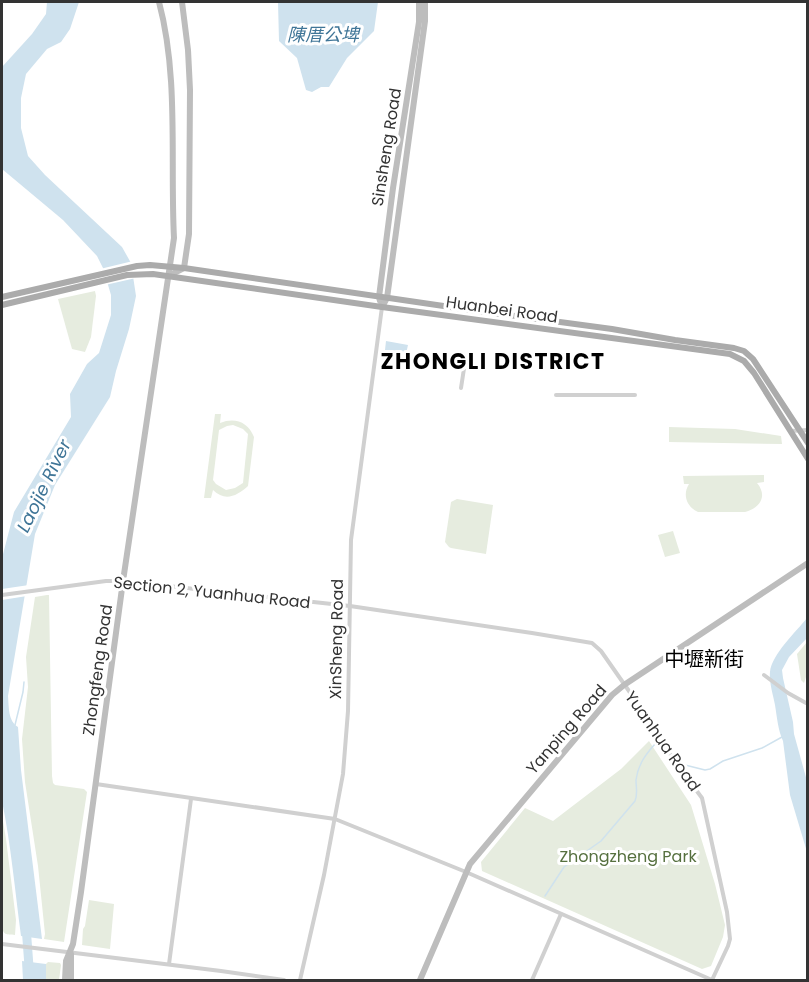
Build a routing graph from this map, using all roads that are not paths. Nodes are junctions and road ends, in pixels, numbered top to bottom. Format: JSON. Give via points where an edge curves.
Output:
{"nodes":[{"id":1,"x":159,"y":2,"type":"edge"},
{"id":2,"x":182,"y":2,"type":"edge"},
{"id":3,"x":419,"y":2,"type":"edge"},
{"id":4,"x":425,"y":2,"type":"edge"},
{"id":5,"x":169,"y":267,"type":"junction"},
{"id":6,"x":184,"y":268,"type":"junction"},
{"id":7,"x":168,"y":276,"type":"junction"},
{"id":8,"x":2,"y":297,"type":"edge"},
{"id":9,"x":379,"y":297,"type":"junction"},
{"id":10,"x":387,"y":298,"type":"junction"},
{"id":11,"x":2,"y":305,"type":"edge"},
{"id":12,"x":382,"y":307,"type":"junction"},
{"id":13,"x":471,"y":310,"type":"junction"},
{"id":14,"x":470,"y":319,"type":"junction"},
{"id":15,"x":563,"y":322,"type":"junction"},
{"id":16,"x":562,"y":331,"type":"junction"},
{"id":17,"x":465,"y":362,"type":"dead end"},
{"id":18,"x":461,"y":388,"type":"dead end"},
{"id":19,"x":556,"y":395,"type":"dead end"},
{"id":20,"x":635,"y":395,"type":"dead end"},
{"id":21,"x":789,"y":431,"type":"junction"},
{"id":22,"x":804,"y":431,"type":"edge"},
{"id":23,"x":807,"y":443,"type":"edge"},
{"id":24,"x":807,"y":459,"type":"edge"},
{"id":25,"x":807,"y":563,"type":"edge"},
{"id":26,"x":123,"y":581,"type":"junction"},
{"id":27,"x":2,"y":595,"type":"edge"},
{"id":28,"x":350,"y":606,"type":"junction"},
{"id":29,"x":764,"y":675,"type":"dead end"},
{"id":30,"x":624,"y":685,"type":"junction"},
{"id":31,"x":806,"y":703,"type":"dead end"},
{"id":32,"x":95,"y":784,"type":"junction"},
{"id":33,"x":191,"y":799,"type":"junction"},
{"id":34,"x":335,"y":819,"type":"junction"},
{"id":35,"x":466,"y":872,"type":"junction"},
{"id":36,"x":561,"y":914,"type":"junction"},
{"id":37,"x":2,"y":944,"type":"edge"},
{"id":38,"x":71,"y":952,"type":"junction"},
{"id":39,"x":169,"y":964,"type":"junction"},
{"id":40,"x":712,"y":980,"type":"edge"},
{"id":41,"x":64,"y":981,"type":"edge"},
{"id":42,"x":71,"y":981,"type":"edge"},
{"id":43,"x":284,"y":981,"type":"edge"},
{"id":44,"x":300,"y":981,"type":"edge"},
{"id":45,"x":420,"y":981,"type":"edge"},
{"id":46,"x":532,"y":981,"type":"edge"}],
"edges":[{"from":1,"to":5,"type":"main road","name":"Zhongfeng Road","via":[[171,84],[174,238]]},
{"from":2,"to":6,"type":"main road","via":[[190,90],[189,234]]},
{"from":3,"to":9,"type":"main road","name":"Sinsheng Road"},
{"from":4,"to":10,"type":"main road"},
{"from":5,"to":6,"type":"main road","name":"Huanbei Road"},
{"from":5,"to":7,"type":"main road","name":"Zhongfeng Road"},
{"from":5,"to":8,"type":"main road","name":"Huanbei Road","via":[[137,266]]},
{"from":6,"to":7,"type":"main road"},
{"from":6,"to":9,"type":"main road","name":"Huanbei Road"},
{"from":7,"to":11,"type":"main road","name":"Huanbei Road","via":[[127,275]]},
{"from":7,"to":12,"type":"main road","name":"Huanbei Road"},
{"from":7,"to":26,"type":"main road","name":"Zhongfeng Road"},
{"from":9,"to":10,"type":"main road","name":"Huanbei Road"},
{"from":9,"to":12,"type":"main road","name":"XinSheng Road"},
{"from":10,"to":12,"type":"main road"},
{"from":10,"to":13,"type":"main road","name":"Huanbei Road"},
{"from":12,"to":14,"type":"main road","name":"Huanbei Road"},
{"from":12,"to":28,"type":"street","name":"XinSheng Road","via":[[351,540]]},
{"from":13,"to":14,"type":"street"},
{"from":13,"to":15,"type":"main road","name":"Huanbei Road"},
{"from":14,"to":16,"type":"main road","name":"Huanbei Road"},
{"from":15,"to":16,"type":"street"},
{"from":15,"to":22,"type":"main road","name":"Huanbei Road","via":[[744,351]]},
{"from":16,"to":21,"type":"main road","name":"Huanbei Road","via":[[738,357],[754,373]]},
{"from":17,"to":18,"type":"street"},
{"from":19,"to":20,"type":"street"},
{"from":21,"to":22,"type":"street"},
{"from":21,"to":24,"type":"main road","name":"Huanbei Road"},
{"from":22,"to":23,"type":"main road","name":"Huanbei Road"},
{"from":25,"to":30,"type":"main road","name":"Yanping Road"},
{"from":26,"to":27,"type":"street","name":"Section 2, Yuanhua Road"},
{"from":26,"to":28,"type":"street","name":"Section 2, Yuanhua Road"},
{"from":26,"to":32,"type":"main road","name":"Zhongfeng Road"},
{"from":28,"to":30,"type":"street","name":"Yuanhua Road","via":[[592,643]]},
{"from":28,"to":34,"type":"street","name":"XinSheng Road","via":[[344,774]]},
{"from":29,"to":31,"type":"street"},
{"from":30,"to":35,"type":"main road","name":"Yanping Road","via":[[597,712]]},
{"from":30,"to":40,"type":"street","name":"Yuanhua Road","via":[[702,798],[730,939]]},
{"from":32,"to":33,"type":"street"},
{"from":32,"to":38,"type":"main road","name":"Zhongfeng Road"},
{"from":33,"to":34,"type":"street"},
{"from":33,"to":39,"type":"street"},
{"from":34,"to":35,"type":"street"},
{"from":34,"to":44,"type":"street","name":"XinSheng Road"},
{"from":35,"to":36,"type":"street"},
{"from":35,"to":45,"type":"main road","name":"Yanping Road"},
{"from":36,"to":40,"type":"street"},
{"from":36,"to":46,"type":"street"},
{"from":37,"to":38,"type":"street"},
{"from":38,"to":39,"type":"street"},
{"from":38,"to":41,"type":"main road","name":"Zhongfeng Road"},
{"from":38,"to":42,"type":"main road","name":"Zhongfeng Road"},
{"from":39,"to":43,"type":"street"}]}
